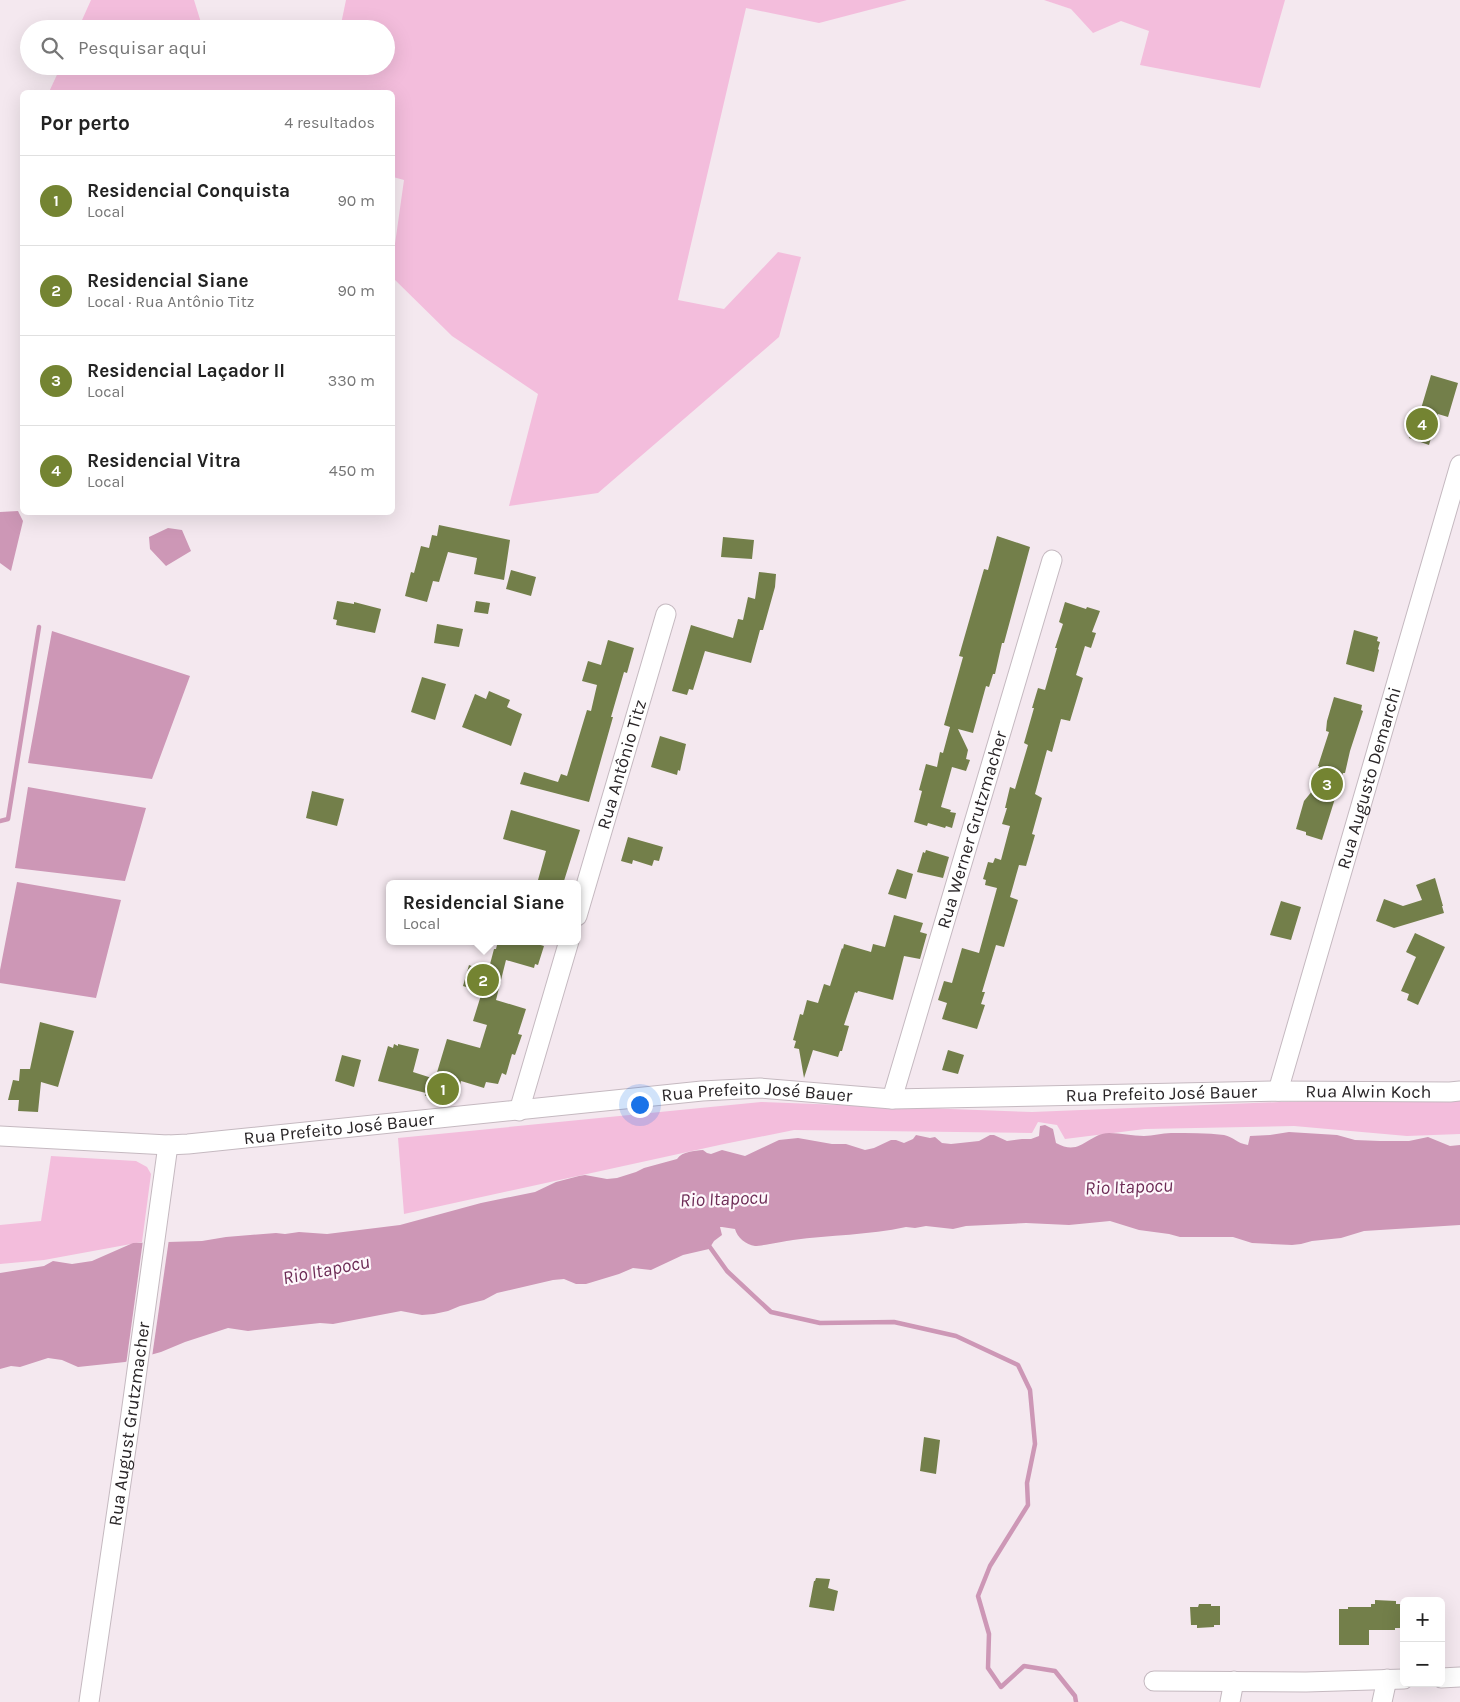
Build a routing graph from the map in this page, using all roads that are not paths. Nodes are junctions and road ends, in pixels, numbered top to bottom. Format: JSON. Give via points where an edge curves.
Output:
{"nodes":[{"id":1,"x":1460,"y":465,"type":"edge"},
{"id":2,"x":1052,"y":560,"type":"dead end"},
{"id":3,"x":666,"y":614,"type":"dead end"},
{"id":4,"x":581,"y":902,"type":"edge"},
{"id":5,"x":568,"y":945,"type":"edge"},
{"id":6,"x":1278,"y":1091,"type":"junction"},
{"id":7,"x":1460,"y":1091,"type":"edge"},
{"id":8,"x":892,"y":1099,"type":"junction"},
{"id":9,"x":519,"y":1111,"type":"junction"},
{"id":10,"x":0,"y":1136,"type":"edge"},
{"id":11,"x":168,"y":1145,"type":"junction"},
{"id":12,"x":1460,"y":1677,"type":"edge"},
{"id":13,"x":1445,"y":1678,"type":"edge"},
{"id":14,"x":1395,"y":1679,"type":"edge"},
{"id":15,"x":1154,"y":1681,"type":"dead end"},
{"id":16,"x":1234,"y":1681,"type":"junction"},
{"id":17,"x":89,"y":1702,"type":"edge"},
{"id":18,"x":1230,"y":1702,"type":"edge"},
{"id":19,"x":1382,"y":1702,"type":"edge"}],
"edges":[{"from":1,"to":6,"type":"street","name":"Rua Augusto Demarchi"},
{"from":2,"to":8,"type":"street","name":"Rua Werner Grutzmacher"},
{"from":3,"to":4,"type":"street","name":"Rua Antônio Titz"},
{"from":5,"to":9,"type":"street"},
{"from":6,"to":7,"type":"street","name":"Rua Alwin Koch"},
{"from":6,"to":8,"type":"street","name":"Rua Prefeito José Bauer"},
{"from":8,"to":9,"type":"street","name":"Rua Prefeito José Bauer","via":[[760,1088],[702,1091]]},
{"from":9,"to":11,"type":"street","name":"Rua Prefeito José Bauer"},
{"from":10,"to":11,"type":"street","name":"Rua Prefeito José Bauer"},
{"from":11,"to":17,"type":"street","name":"Rua August Grutzmacher"},
{"from":12,"to":13,"type":"street"},
{"from":14,"to":16,"type":"street"},
{"from":14,"to":19,"type":"street"},
{"from":15,"to":16,"type":"street"},
{"from":16,"to":18,"type":"street"}]}
